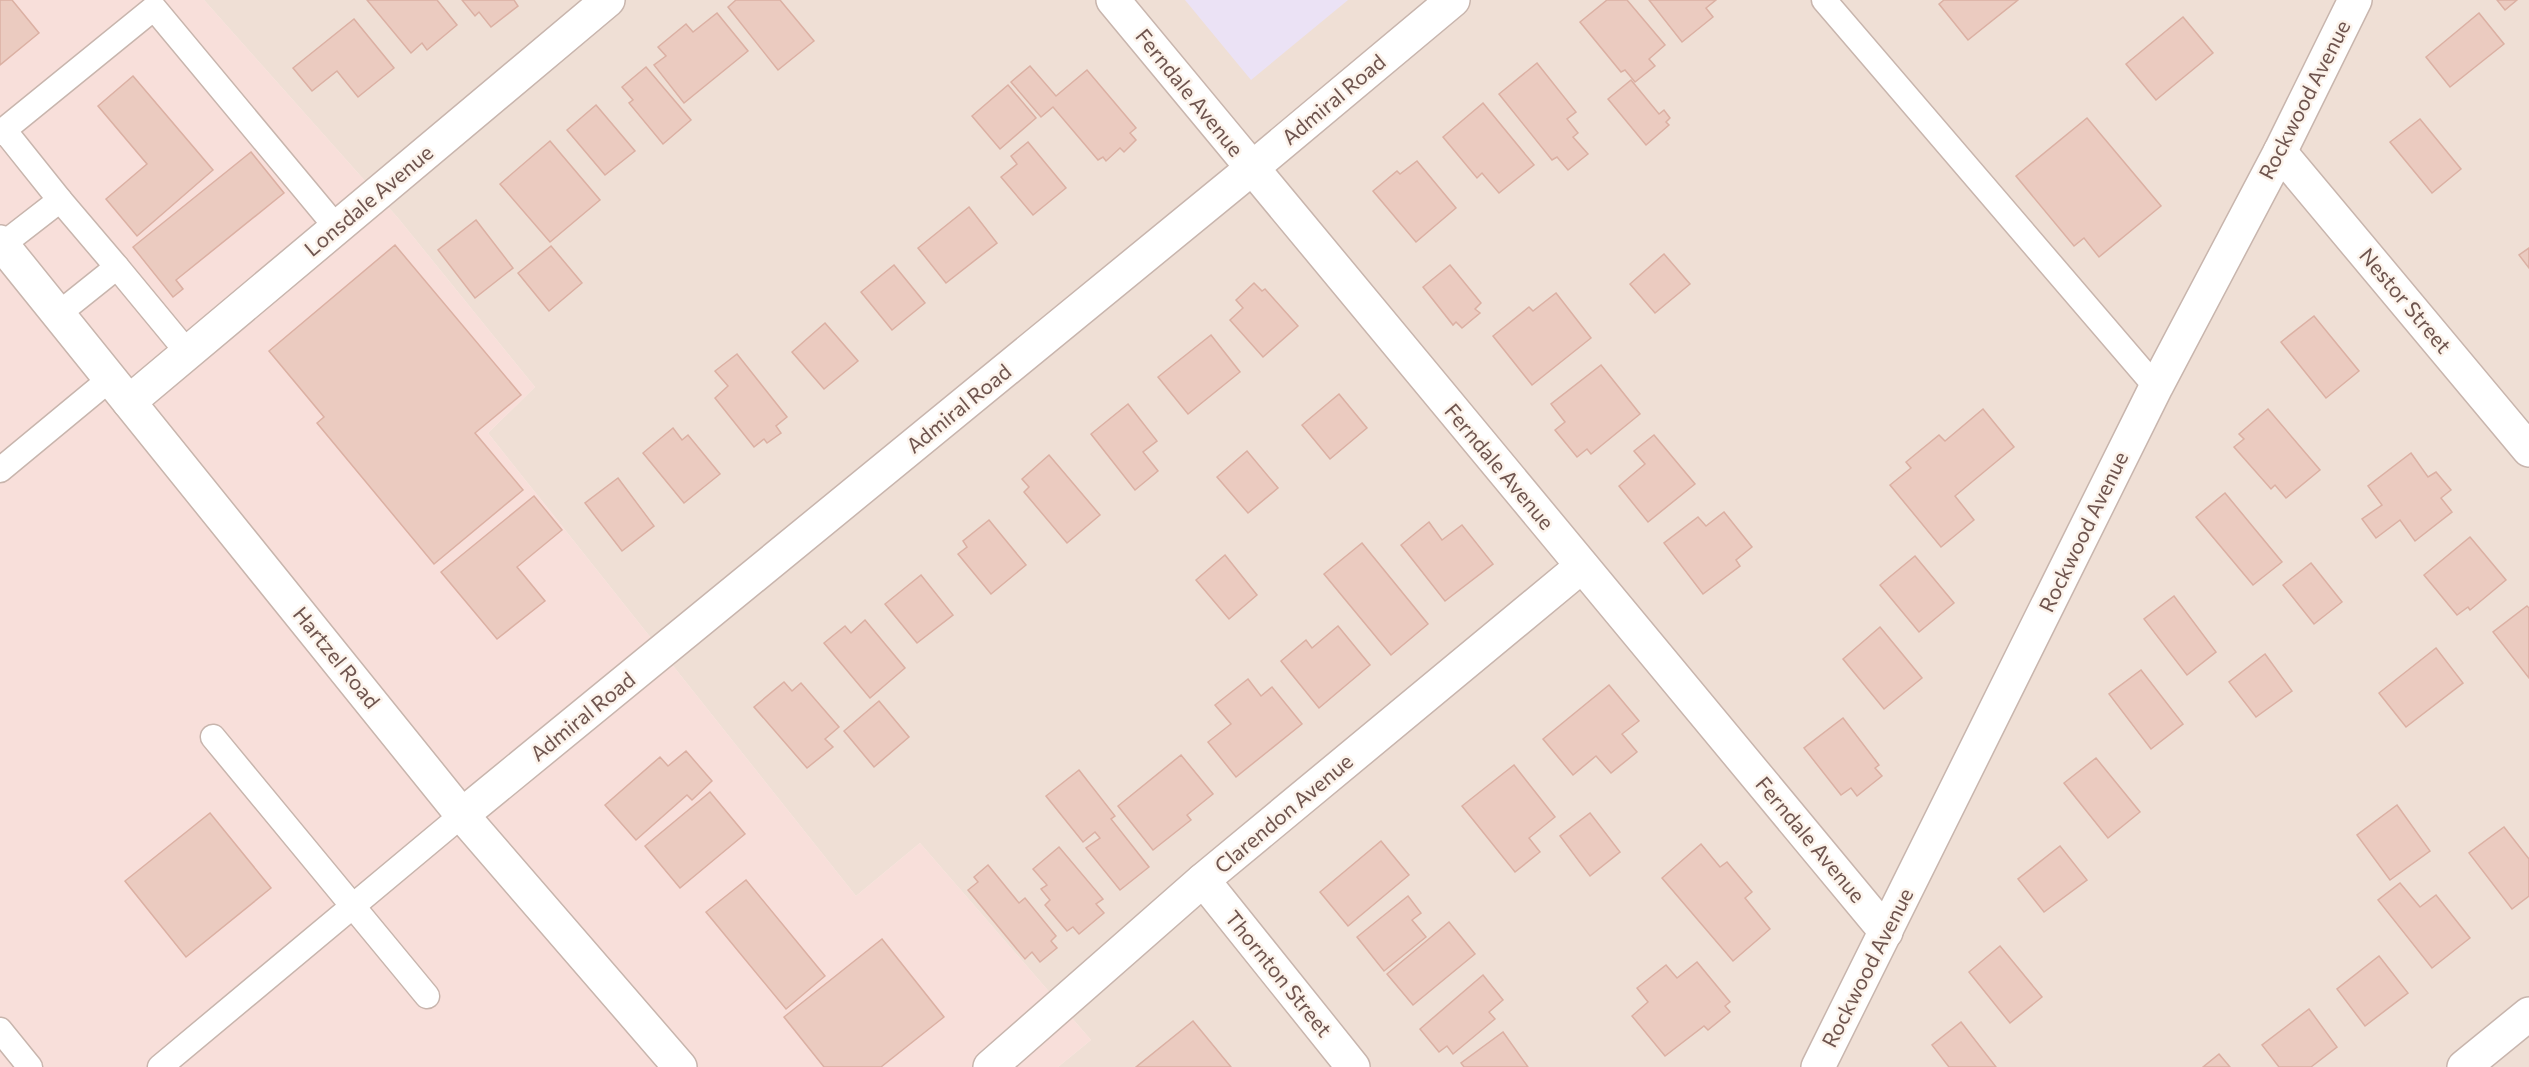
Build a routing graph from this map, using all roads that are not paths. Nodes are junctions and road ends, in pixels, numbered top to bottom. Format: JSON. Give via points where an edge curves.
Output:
{"nodes":[{"id":1,"x":608,"y":0,"type":"edge"},
{"id":2,"x":1113,"y":0,"type":"edge"},
{"id":3,"x":1453,"y":0,"type":"edge"},
{"id":4,"x":1824,"y":0,"type":"edge"},
{"id":5,"x":2355,"y":0,"type":"edge"},
{"id":6,"x":2,"y":131,"type":"edge"},
{"id":7,"x":2280,"y":152,"type":"junction"},
{"id":8,"x":1251,"y":169,"type":"junction"},
{"id":9,"x":60,"y":200,"type":"junction"},
{"id":10,"x":337,"y":228,"type":"junction"},
{"id":11,"x":1,"y":244,"type":"edge"},
{"id":12,"x":117,"y":267,"type":"junction"},
{"id":13,"x":57,"y":315,"type":"junction"},
{"id":14,"x":188,"y":353,"type":"junction"},
{"id":15,"x":2156,"y":387,"type":"junction"},
{"id":16,"x":120,"y":391,"type":"junction"},
{"id":17,"x":2529,"y":450,"type":"edge"},
{"id":18,"x":0,"y":470,"type":"edge"},
{"id":19,"x":1582,"y":566,"type":"junction"},
{"id":20,"x":213,"y":737,"type":"dead end"},
{"id":21,"x":462,"y":814,"type":"junction"},
{"id":22,"x":1203,"y":880,"type":"junction"},
{"id":23,"x":352,"y":907,"type":"junction"},
{"id":24,"x":1886,"y":932,"type":"junction"},
{"id":25,"x":427,"y":996,"type":"dead end"},
{"id":26,"x":2529,"y":1014,"type":"edge"},
{"id":27,"x":0,"y":1030,"type":"edge"},
{"id":28,"x":30,"y":1067,"type":"edge"},
{"id":29,"x":160,"y":1067,"type":"edge"},
{"id":30,"x":680,"y":1067,"type":"edge"},
{"id":31,"x":990,"y":1067,"type":"edge"},
{"id":32,"x":1353,"y":1067,"type":"edge"},
{"id":33,"x":1818,"y":1067,"type":"edge"},
{"id":34,"x":2464,"y":1067,"type":"edge"}],
"edges":[{"from":1,"to":10,"type":"street","name":"Lonsdale Avenue"},
{"from":2,"to":8,"type":"street","name":"Ferndale Avenue"},
{"from":3,"to":8,"type":"street","name":"Admiral Road"},
{"from":4,"to":15,"type":"lane"},
{"from":5,"to":7,"type":"street","name":"Rockwood Avenue"},
{"from":6,"to":9,"type":"lane"},
{"from":6,"to":10,"type":"lane","via":[[154,8]]},
{"from":7,"to":15,"type":"street","name":"Rockwood Avenue"},
{"from":7,"to":17,"type":"street","name":"Nestor Street"},
{"from":8,"to":19,"type":"street","name":"Ferndale Avenue"},
{"from":8,"to":21,"type":"street","name":"Admiral Road"},
{"from":9,"to":11,"type":"lane"},
{"from":9,"to":12,"type":"lane"},
{"from":10,"to":14,"type":"street","name":"Lonsdale Avenue"},
{"from":11,"to":13,"type":"street","name":"Hartzel Road"},
{"from":12,"to":13,"type":"lane"},
{"from":12,"to":14,"type":"lane"},
{"from":13,"to":16,"type":"street","name":"Hartzel Road"},
{"from":14,"to":16,"type":"street","name":"Lonsdale Avenue"},
{"from":15,"to":24,"type":"street","name":"Rockwood Avenue"},
{"from":16,"to":18,"type":"lane"},
{"from":16,"to":21,"type":"street","name":"Hartzel Road"},
{"from":19,"to":22,"type":"street","name":"Clarendon Avenue"},
{"from":19,"to":24,"type":"street","name":"Ferndale Avenue"},
{"from":20,"to":23,"type":"lane"},
{"from":21,"to":23,"type":"lane"},
{"from":21,"to":30,"type":"street","name":"Hartzel Road"},
{"from":22,"to":31,"type":"street","name":"Clarendon Avenue"},
{"from":22,"to":32,"type":"street","name":"Thornton Street"},
{"from":23,"to":25,"type":"lane"},
{"from":23,"to":29,"type":"lane"},
{"from":24,"to":33,"type":"street","name":"Rockwood Avenue"},
{"from":26,"to":34,"type":"street"},
{"from":27,"to":28,"type":"lane"}]}
